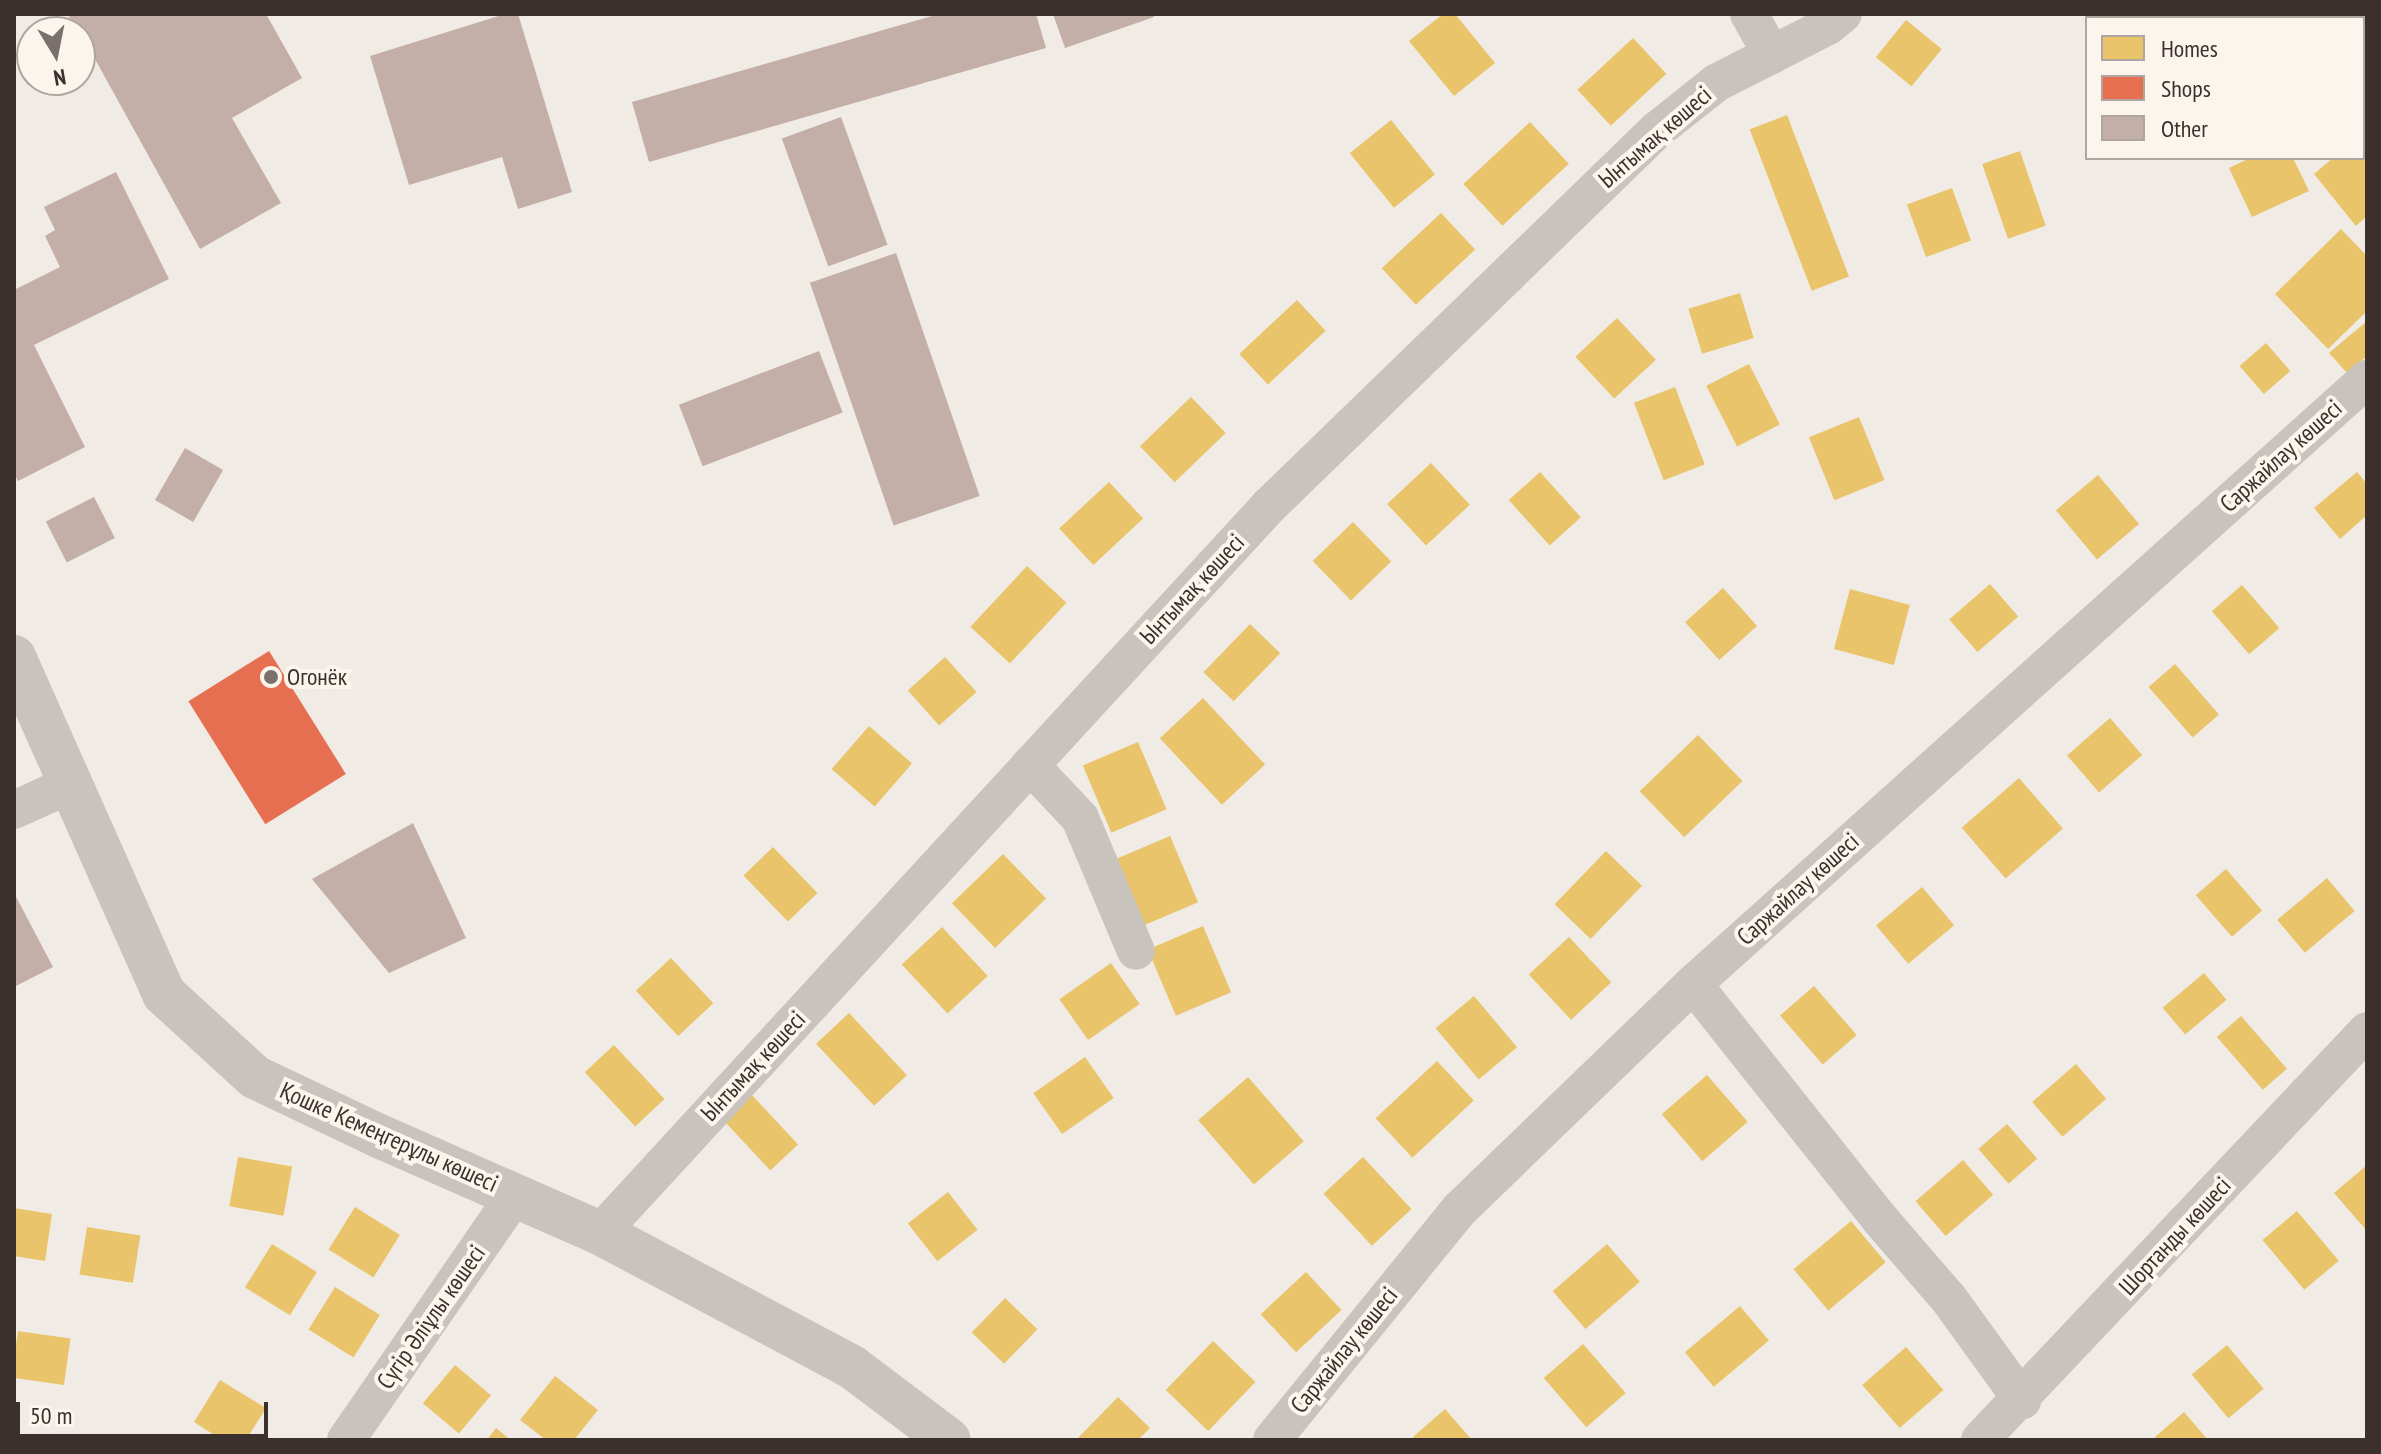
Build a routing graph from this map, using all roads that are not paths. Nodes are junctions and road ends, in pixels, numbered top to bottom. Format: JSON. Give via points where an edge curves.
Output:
{"nodes":[{"id":1,"x":1749,"y":14,"type":"edge"},
{"id":2,"x":1843,"y":14,"type":"edge"},
{"id":3,"x":1772,"y":55,"type":"junction"},
{"id":4,"x":2367,"y":379,"type":"edge"},
{"id":5,"x":14,"y":657,"type":"edge"},
{"id":6,"x":1030,"y":765,"type":"junction"},
{"id":7,"x":71,"y":784,"type":"junction"},
{"id":8,"x":14,"y":810,"type":"edge"},
{"id":9,"x":1136,"y":951,"type":"dead end"},
{"id":10,"x":1693,"y":984,"type":"junction"},
{"id":11,"x":2367,"y":1031,"type":"edge"},
{"id":12,"x":516,"y":1194,"type":"junction"},
{"id":13,"x":600,"y":1233,"type":"junction"},
{"id":14,"x":2022,"y":1400,"type":"junction"},
{"id":15,"x":346,"y":1440,"type":"edge"},
{"id":16,"x":949,"y":1440,"type":"edge"},
{"id":17,"x":1272,"y":1440,"type":"edge"},
{"id":18,"x":1981,"y":1440,"type":"edge"}],
"edges":[{"from":1,"to":3,"type":"street"},
{"from":2,"to":3,"type":"street","name":"Ынтымақ көшесі"},
{"from":3,"to":6,"type":"street","name":"Ынтымақ көшесі","via":[[1716,83],[1657,130],[1270,505]]},
{"from":4,"to":10,"type":"street","name":"Саржайлау көшесі"},
{"from":5,"to":7,"type":"street","name":"Қошке Кемеңгерұлы көшесі"},
{"from":6,"to":9,"type":"street","via":[[1080,818]]},
{"from":6,"to":13,"type":"street","name":"Ынтымақ көшесі"},
{"from":7,"to":8,"type":"street"},
{"from":7,"to":12,"type":"street","name":"Қошке Кемеңгерұлы көшесі","via":[[164,994],[255,1077]]},
{"from":10,"to":14,"type":"street","via":[[1949,1299]]},
{"from":10,"to":17,"type":"street","name":"Саржайлау көшесі","via":[[1460,1209]]},
{"from":11,"to":14,"type":"street","name":"Шортанды көшесі"},
{"from":12,"to":13,"type":"street","name":"Қошке Кемеңгерұлы көшесі"},
{"from":12,"to":15,"type":"street","name":"Сүгір Әліұлы көшесі"},
{"from":13,"to":16,"type":"street","name":"Қошке Кемеңгерұлы көшесі","via":[[852,1367]]},
{"from":14,"to":18,"type":"street","name":"Шортанды көшесі"}]}
